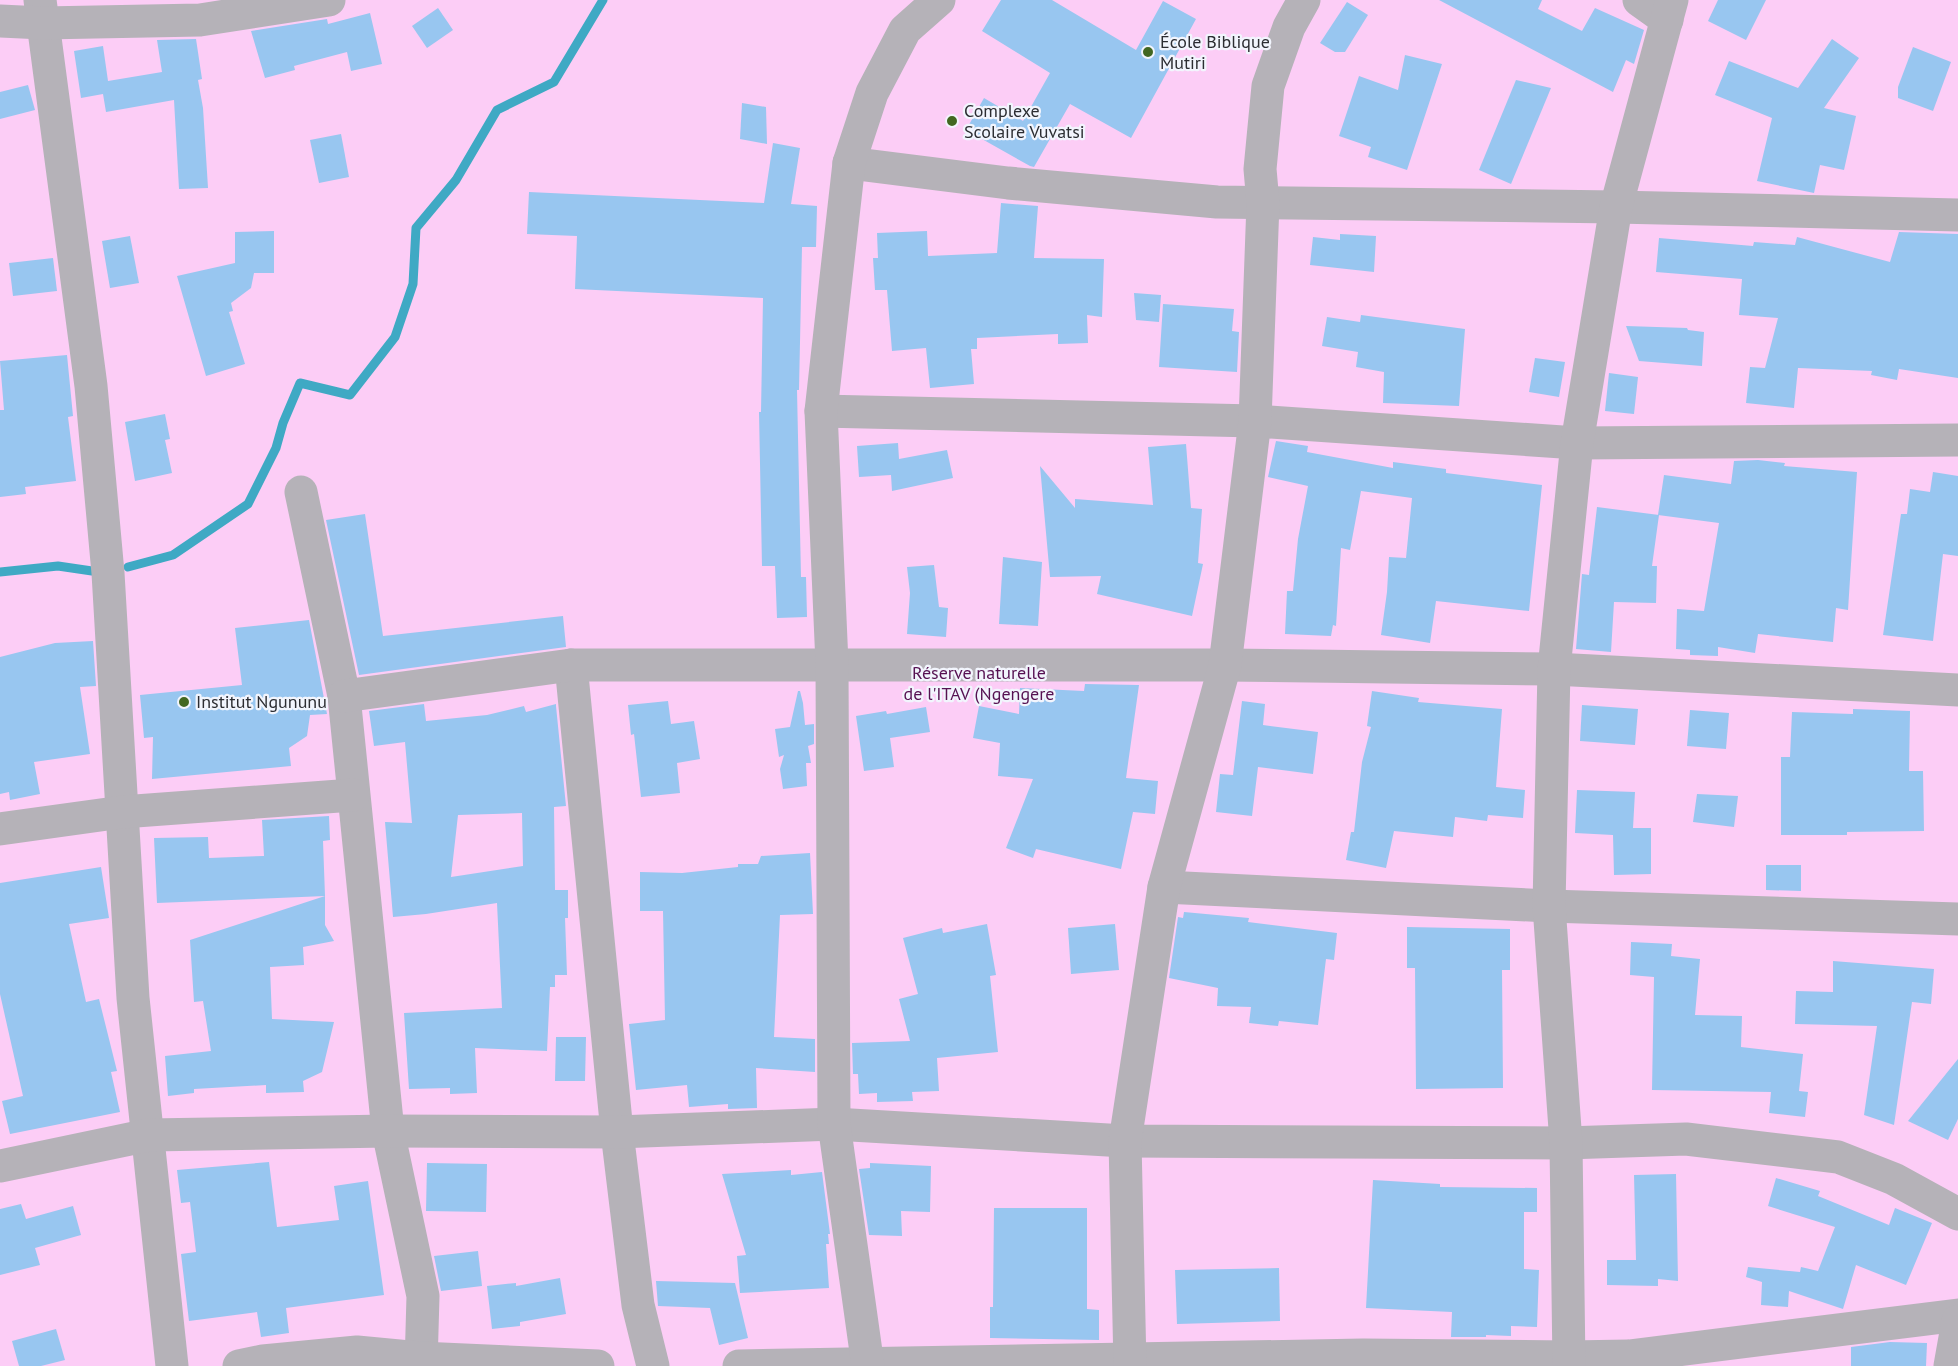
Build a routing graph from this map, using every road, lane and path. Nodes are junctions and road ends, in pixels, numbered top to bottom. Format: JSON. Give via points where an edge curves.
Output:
{"nodes":[{"id":1,"x":328,"y":0,"type":"edge"},
{"id":2,"x":939,"y":0,"type":"edge"},
{"id":3,"x":1304,"y":0,"type":"edge"},
{"id":4,"x":1639,"y":0,"type":"edge"},
{"id":5,"x":1669,"y":10,"type":"edge"},
{"id":6,"x":42,"y":11,"type":"edge"},
{"id":7,"x":0,"y":21,"type":"edge"},
{"id":8,"x":849,"y":163,"type":"junction"},
{"id":9,"x":1263,"y":203,"type":"junction"},
{"id":10,"x":1616,"y":207,"type":"junction"},
{"id":11,"x":1958,"y":215,"type":"edge"},
{"id":12,"x":820,"y":411,"type":"junction"},
{"id":13,"x":1255,"y":421,"type":"junction"},
{"id":14,"x":1958,"y":440,"type":"edge"},
{"id":15,"x":1577,"y":443,"type":"junction"},
{"id":16,"x":301,"y":492,"type":"dead end"},
{"id":17,"x":832,"y":664,"type":"junction"},
{"id":18,"x":571,"y":665,"type":"junction"},
{"id":19,"x":1225,"y":665,"type":"junction"},
{"id":20,"x":1554,"y":669,"type":"junction"},
{"id":21,"x":1958,"y":690,"type":"edge"},
{"id":22,"x":344,"y":696,"type":"junction"},
{"id":23,"x":353,"y":795,"type":"junction"},
{"id":24,"x":122,"y":812,"type":"junction"},
{"id":25,"x":0,"y":829,"type":"edge"},
{"id":26,"x":1164,"y":887,"type":"junction"},
{"id":27,"x":1549,"y":906,"type":"junction"},
{"id":28,"x":1958,"y":919,"type":"edge"},
{"id":29,"x":834,"y":1124,"type":"junction"},
{"id":30,"x":388,"y":1131,"type":"junction"},
{"id":31,"x":617,"y":1132,"type":"junction"},
{"id":32,"x":149,"y":1135,"type":"junction"},
{"id":33,"x":1125,"y":1141,"type":"junction"},
{"id":34,"x":1566,"y":1143,"type":"junction"},
{"id":35,"x":0,"y":1166,"type":"edge"},
{"id":36,"x":1958,"y":1214,"type":"edge"},
{"id":37,"x":1958,"y":1316,"type":"edge"},
{"id":38,"x":1958,"y":1321,"type":"edge"},
{"id":39,"x":420,"y":1362,"type":"edge"},
{"id":40,"x":1569,"y":1362,"type":"edge"},
{"id":41,"x":1130,"y":1363,"type":"edge"},
{"id":42,"x":868,"y":1364,"type":"edge"},
{"id":43,"x":172,"y":1366,"type":"edge"},
{"id":44,"x":239,"y":1366,"type":"edge"},
{"id":45,"x":598,"y":1366,"type":"edge"},
{"id":46,"x":653,"y":1366,"type":"edge"},
{"id":47,"x":739,"y":1366,"type":"edge"},
{"id":48,"x":1950,"y":1366,"type":"edge"}],
"edges":[{"from":1,"to":6,"type":"street","via":[[200,20]]},
{"from":2,"to":8,"type":"street","via":[[904,30],[872,93]]},
{"from":3,"to":9,"type":"street","via":[[1289,27],[1268,86],[1260,169]]},
{"from":4,"to":5,"type":"street"},
{"from":5,"to":10,"type":"street"},
{"from":6,"to":7,"type":"street"},
{"from":6,"to":24,"type":"street","via":[[91,386],[108,573]]},
{"from":8,"to":9,"type":"street","via":[[1086,191]]},
{"from":8,"to":12,"type":"street"},
{"from":9,"to":10,"type":"street"},
{"from":9,"to":13,"type":"street"},
{"from":10,"to":11,"type":"street"},
{"from":10,"to":15,"type":"street"},
{"from":12,"to":13,"type":"street"},
{"from":12,"to":17,"type":"street"},
{"from":13,"to":15,"type":"street"},
{"from":13,"to":19,"type":"street"},
{"from":14,"to":15,"type":"street"},
{"from":15,"to":20,"type":"street"},
{"from":16,"to":22,"type":"street"},
{"from":17,"to":18,"type":"street"},
{"from":17,"to":19,"type":"street"},
{"from":17,"to":29,"type":"street"},
{"from":18,"to":22,"type":"street"},
{"from":18,"to":31,"type":"street"},
{"from":19,"to":20,"type":"street"},
{"from":19,"to":26,"type":"street"},
{"from":20,"to":21,"type":"street"},
{"from":20,"to":27,"type":"street"},
{"from":22,"to":23,"type":"street"},
{"from":23,"to":24,"type":"street"},
{"from":23,"to":30,"type":"street"},
{"from":24,"to":25,"type":"street"},
{"from":24,"to":32,"type":"street","via":[[133,998]]},
{"from":26,"to":27,"type":"street"},
{"from":26,"to":33,"type":"street"},
{"from":27,"to":28,"type":"street"},
{"from":27,"to":34,"type":"street"},
{"from":29,"to":31,"type":"street"},
{"from":29,"to":33,"type":"street"},
{"from":29,"to":42,"type":"street"},
{"from":30,"to":31,"type":"street"},
{"from":30,"to":32,"type":"street"},
{"from":30,"to":39,"type":"street","via":[[423,1296]]},
{"from":31,"to":46,"type":"street","via":[[638,1305]]},
{"from":32,"to":35,"type":"street"},
{"from":32,"to":43,"type":"street"},
{"from":33,"to":34,"type":"street"},
{"from":33,"to":41,"type":"street"},
{"from":34,"to":36,"type":"street","via":[[1686,1139],[1838,1157],[1894,1179]]},
{"from":34,"to":40,"type":"street"},
{"from":37,"to":40,"type":"street"},
{"from":38,"to":48,"type":"street"},
{"from":39,"to":44,"type":"street","via":[[357,1352]]},
{"from":39,"to":45,"type":"street"},
{"from":40,"to":41,"type":"street","via":[[1363,1355]]},
{"from":41,"to":42,"type":"street"},
{"from":42,"to":47,"type":"street"}]}
